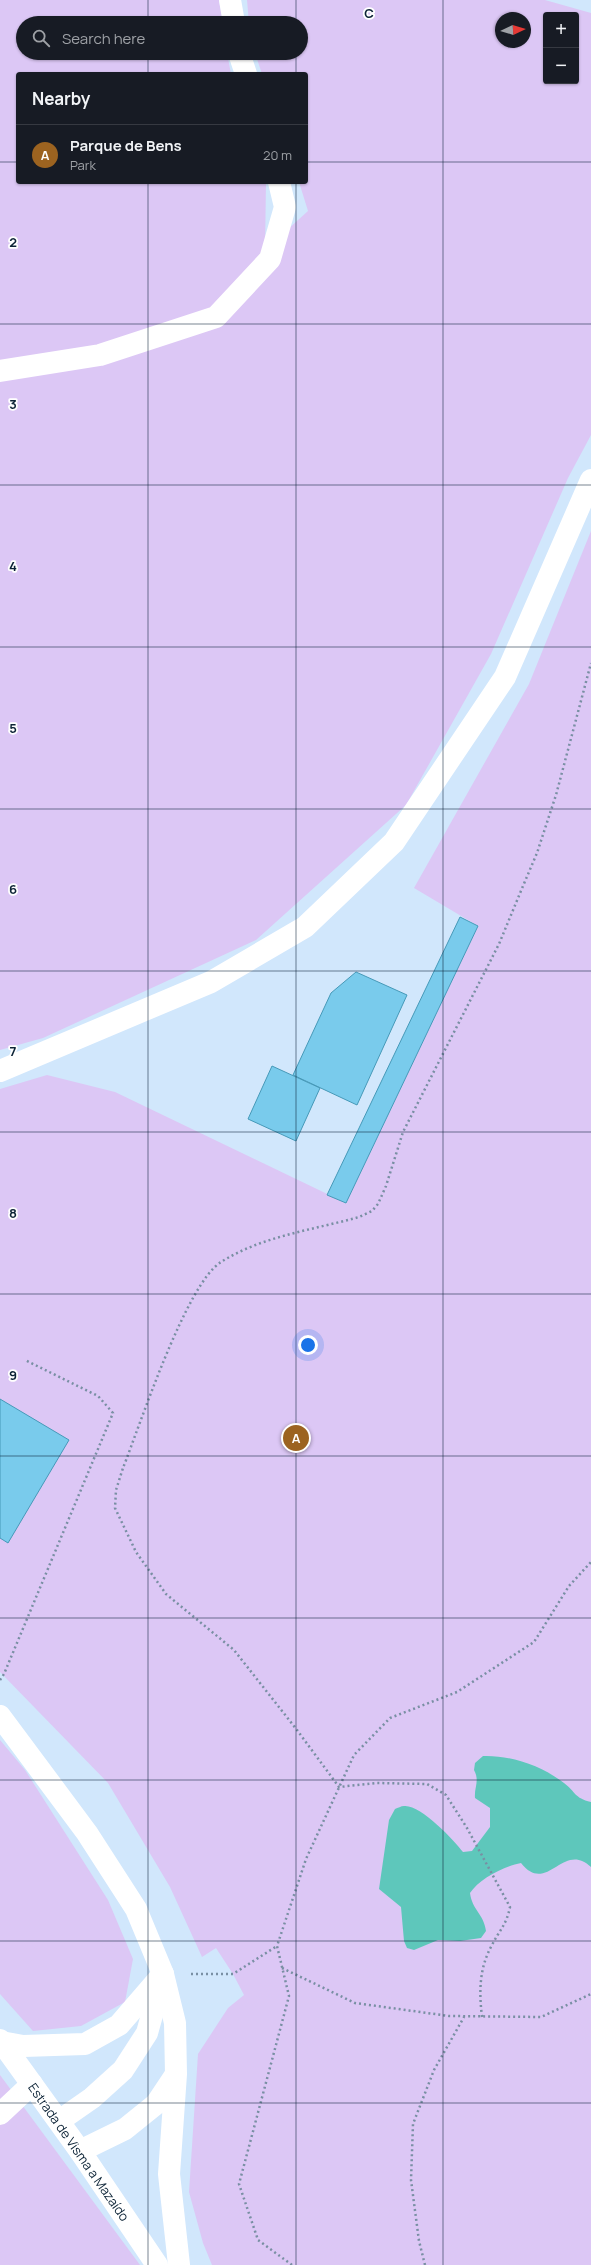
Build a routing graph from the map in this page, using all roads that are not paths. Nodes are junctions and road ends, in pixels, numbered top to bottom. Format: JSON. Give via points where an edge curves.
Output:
{"nodes":[{"id":1,"x":230,"y":0,"type":"edge"},
{"id":2,"x":233,"y":16,"type":"edge"},
{"id":3,"x":241,"y":60,"type":"edge"},
{"id":4,"x":245,"y":72,"type":"edge"},
{"id":5,"x":279,"y":184,"type":"edge"},
{"id":6,"x":0,"y":371,"type":"edge"},
{"id":7,"x":591,"y":480,"type":"edge"},
{"id":8,"x":0,"y":1071,"type":"edge"},
{"id":9,"x":0,"y":1716,"type":"edge"},
{"id":10,"x":163,"y":1974,"type":"junction"},
{"id":11,"x":1,"y":2041,"type":"edge"},
{"id":12,"x":176,"y":2074,"type":"junction"},
{"id":13,"x":32,"y":2084,"type":"junction"},
{"id":14,"x":0,"y":2114,"type":"edge"},
{"id":15,"x":59,"y":2121,"type":"junction"},
{"id":16,"x":80,"y":2151,"type":"junction"},
{"id":17,"x":157,"y":2265,"type":"edge"},
{"id":18,"x":179,"y":2265,"type":"edge"}],
"edges":[{"from":1,"to":2,"type":"street"},
{"from":3,"to":4,"type":"street"},
{"from":5,"to":6,"type":"street","via":[[285,207],[270,259],[216,317],[100,355]]},
{"from":7,"to":8,"type":"street","via":[[505,677],[394,842],[305,927],[211,982]]},
{"from":9,"to":10,"type":"street","via":[[87,1833],[136,1909]]},
{"from":10,"to":11,"type":"street","via":[[119,2025],[85,2044],[23,2046]]},
{"from":10,"to":12,"type":"street","via":[[175,2024]]},
{"from":10,"to":15,"type":"street","via":[[147,2033],[122,2070],[92,2098]]},
{"from":11,"to":13,"type":"street","name":"Estrada de Visma a Mazaído"},
{"from":12,"to":16,"type":"street","via":[[156,2104],[125,2129]]},
{"from":12,"to":18,"type":"street","via":[[169,2174]]},
{"from":13,"to":14,"type":"street"},
{"from":13,"to":15,"type":"street","name":"Estrada de Visma a Mazaído"},
{"from":15,"to":16,"type":"street","name":"Estrada de Visma a Mazaído"},
{"from":16,"to":17,"type":"street","name":"Estrada de Visma a Mazaído"}]}
